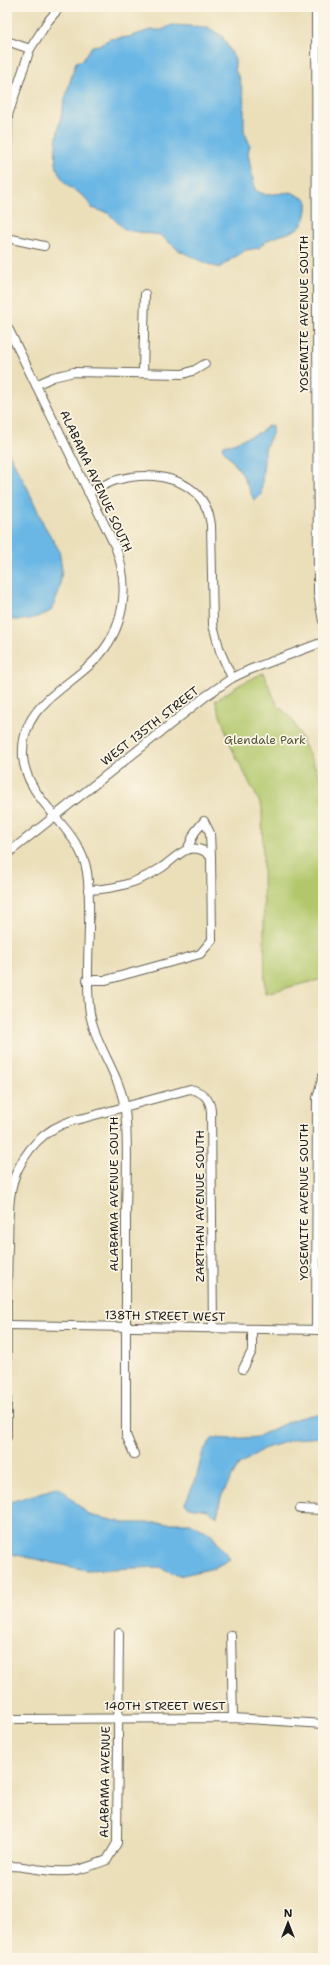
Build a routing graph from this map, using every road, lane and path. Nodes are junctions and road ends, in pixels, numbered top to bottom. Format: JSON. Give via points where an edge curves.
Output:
{"nodes":[{"id":1,"x":60,"y":7,"type":"edge"},
{"id":2,"x":316,"y":7,"type":"edge"},
{"id":3,"x":7,"y":42,"type":"edge"},
{"id":4,"x":30,"y":49,"type":"junction"},
{"id":5,"x":320,"y":104,"type":"edge"},
{"id":6,"x":7,"y":161,"type":"edge"},
{"id":7,"x":7,"y":238,"type":"edge"},
{"id":8,"x":44,"y":246,"type":"dead end"},
{"id":9,"x":320,"y":265,"type":"edge"},
{"id":10,"x":145,"y":294,"type":"dead end"},
{"id":11,"x":7,"y":326,"type":"edge"},
{"id":12,"x":205,"y":364,"type":"dead end"},
{"id":13,"x":143,"y":373,"type":"junction"},
{"id":14,"x":36,"y":385,"type":"junction"},
{"id":15,"x":320,"y":490,"type":"edge"},
{"id":16,"x":88,"y":492,"type":"junction"},
{"id":17,"x":323,"y":621,"type":"edge"},
{"id":18,"x":323,"y":642,"type":"edge"},
{"id":19,"x":232,"y":678,"type":"junction"},
{"id":20,"x":56,"y":816,"type":"junction"},
{"id":21,"x":187,"y":850,"type":"junction"},
{"id":22,"x":7,"y":854,"type":"edge"},
{"id":23,"x":211,"y":857,"type":"junction"},
{"id":24,"x":88,"y":890,"type":"junction"},
{"id":25,"x":87,"y":980,"type":"junction"},
{"id":26,"x":323,"y":1076,"type":"edge"},
{"id":27,"x":125,"y":1106,"type":"junction"},
{"id":28,"x":7,"y":1325,"type":"edge"},
{"id":29,"x":126,"y":1328,"type":"junction"},
{"id":30,"x":213,"y":1328,"type":"junction"},
{"id":31,"x":252,"y":1329,"type":"junction"},
{"id":32,"x":319,"y":1330,"type":"edge"},
{"id":33,"x":243,"y":1369,"type":"dead end"},
{"id":34,"x":7,"y":1437,"type":"edge"},
{"id":35,"x":134,"y":1454,"type":"dead end"},
{"id":36,"x":300,"y":1509,"type":"dead end"},
{"id":37,"x":323,"y":1510,"type":"edge"},
{"id":38,"x":119,"y":1633,"type":"dead end"},
{"id":39,"x":231,"y":1635,"type":"dead end"},
{"id":40,"x":233,"y":1718,"type":"junction"},
{"id":41,"x":7,"y":1719,"type":"edge"},
{"id":42,"x":117,"y":1719,"type":"junction"},
{"id":43,"x":323,"y":1724,"type":"edge"},
{"id":44,"x":7,"y":1866,"type":"edge"}],
"edges":[{"from":1,"to":4,"type":"street"},
{"from":2,"to":5,"type":"street","name":"YOSEMITE AVENUE SOUTH"},
{"from":3,"to":4,"type":"street"},
{"from":4,"to":6,"type":"street","via":[[8,115]]},
{"from":5,"to":9,"type":"street","name":"YOSEMITE AVENUE SOUTH"},
{"from":7,"to":8,"type":"street"},
{"from":9,"to":15,"type":"street","name":"YOSEMITE AVENUE SOUTH"},
{"from":10,"to":13,"type":"street"},
{"from":11,"to":14,"type":"street","name":"ALABAMA AVENUE SOUTH"},
{"from":12,"to":13,"type":"street","via":[[183,374]]},
{"from":13,"to":14,"type":"street","via":[[74,372],[53,377]]},
{"from":14,"to":16,"type":"street","name":"ALABAMA AVENUE SOUTH"},
{"from":15,"to":17,"type":"street","name":"YOSEMITE AVENUE SOUTH","via":[[318,594]]},
{"from":16,"to":19,"type":"street","via":[[118,480],[169,478],[189,487],[205,503],[211,525],[212,625]]},
{"from":16,"to":20,"type":"street","name":"ALABAMA AVENUE SOUTH","via":[[120,558],[125,584],[124,600],[118,625],[95,661],[38,708],[27,729],[23,753],[28,777]]},
{"from":18,"to":19,"type":"street","name":"WEST 135TH STREET"},
{"from":19,"to":20,"type":"street","name":"WEST 135TH STREET"},
{"from":20,"to":22,"type":"street","name":"WEST 135TH STREET"},
{"from":20,"to":24,"type":"street","name":"ALABAMA AVENUE SOUTH","via":[[82,853]]},
{"from":21,"to":23,"type":"street","via":[[199,849]]},
{"from":21,"to":23,"type":"street","via":[[204,821],[210,834]]},
{"from":21,"to":24,"type":"street","via":[[137,882],[113,888]]},
{"from":23,"to":25,"type":"street","via":[[212,940],[200,954],[106,980]]},
{"from":24,"to":25,"type":"street","name":"ALABAMA AVENUE SOUTH"},
{"from":25,"to":27,"type":"street","name":"ALABAMA AVENUE SOUTH","via":[[88,1005],[93,1027]]},
{"from":26,"to":32,"type":"street","name":"YOSEMITE AVENUE SOUTH","via":[[317,1098]]},
{"from":27,"to":28,"type":"street","via":[[68,1121],[43,1135],[17,1170],[11,1189]]},
{"from":27,"to":29,"type":"street","name":"ALABAMA AVENUE SOUTH"},
{"from":27,"to":30,"type":"street","name":"ZARTHAN AVENUE SOUTH","via":[[190,1089],[197,1090],[208,1098],[211,1111]]},
{"from":28,"to":29,"type":"street","name":"138TH STREET WEST"},
{"from":28,"to":34,"type":"street"},
{"from":29,"to":30,"type":"street","name":"138TH STREET WEST"},
{"from":29,"to":35,"type":"street","name":"ALABAMA AVENUE SOUTH","via":[[126,1436]]},
{"from":30,"to":31,"type":"street","name":"138TH STREET WEST"},
{"from":31,"to":32,"type":"street","name":"138TH STREET WEST"},
{"from":31,"to":33,"type":"street","via":[[252,1351]]},
{"from":36,"to":37,"type":"street"},
{"from":38,"to":42,"type":"street"},
{"from":39,"to":40,"type":"street"},
{"from":40,"to":42,"type":"street","name":"140TH STREET WEST"},
{"from":40,"to":43,"type":"street","name":"140TH STREET WEST"},
{"from":41,"to":42,"type":"street","name":"140TH STREET WEST"},
{"from":42,"to":44,"type":"street","name":"ALABAMA AVENUE","via":[[116,1843],[107,1860],[77,1871]]}]}
